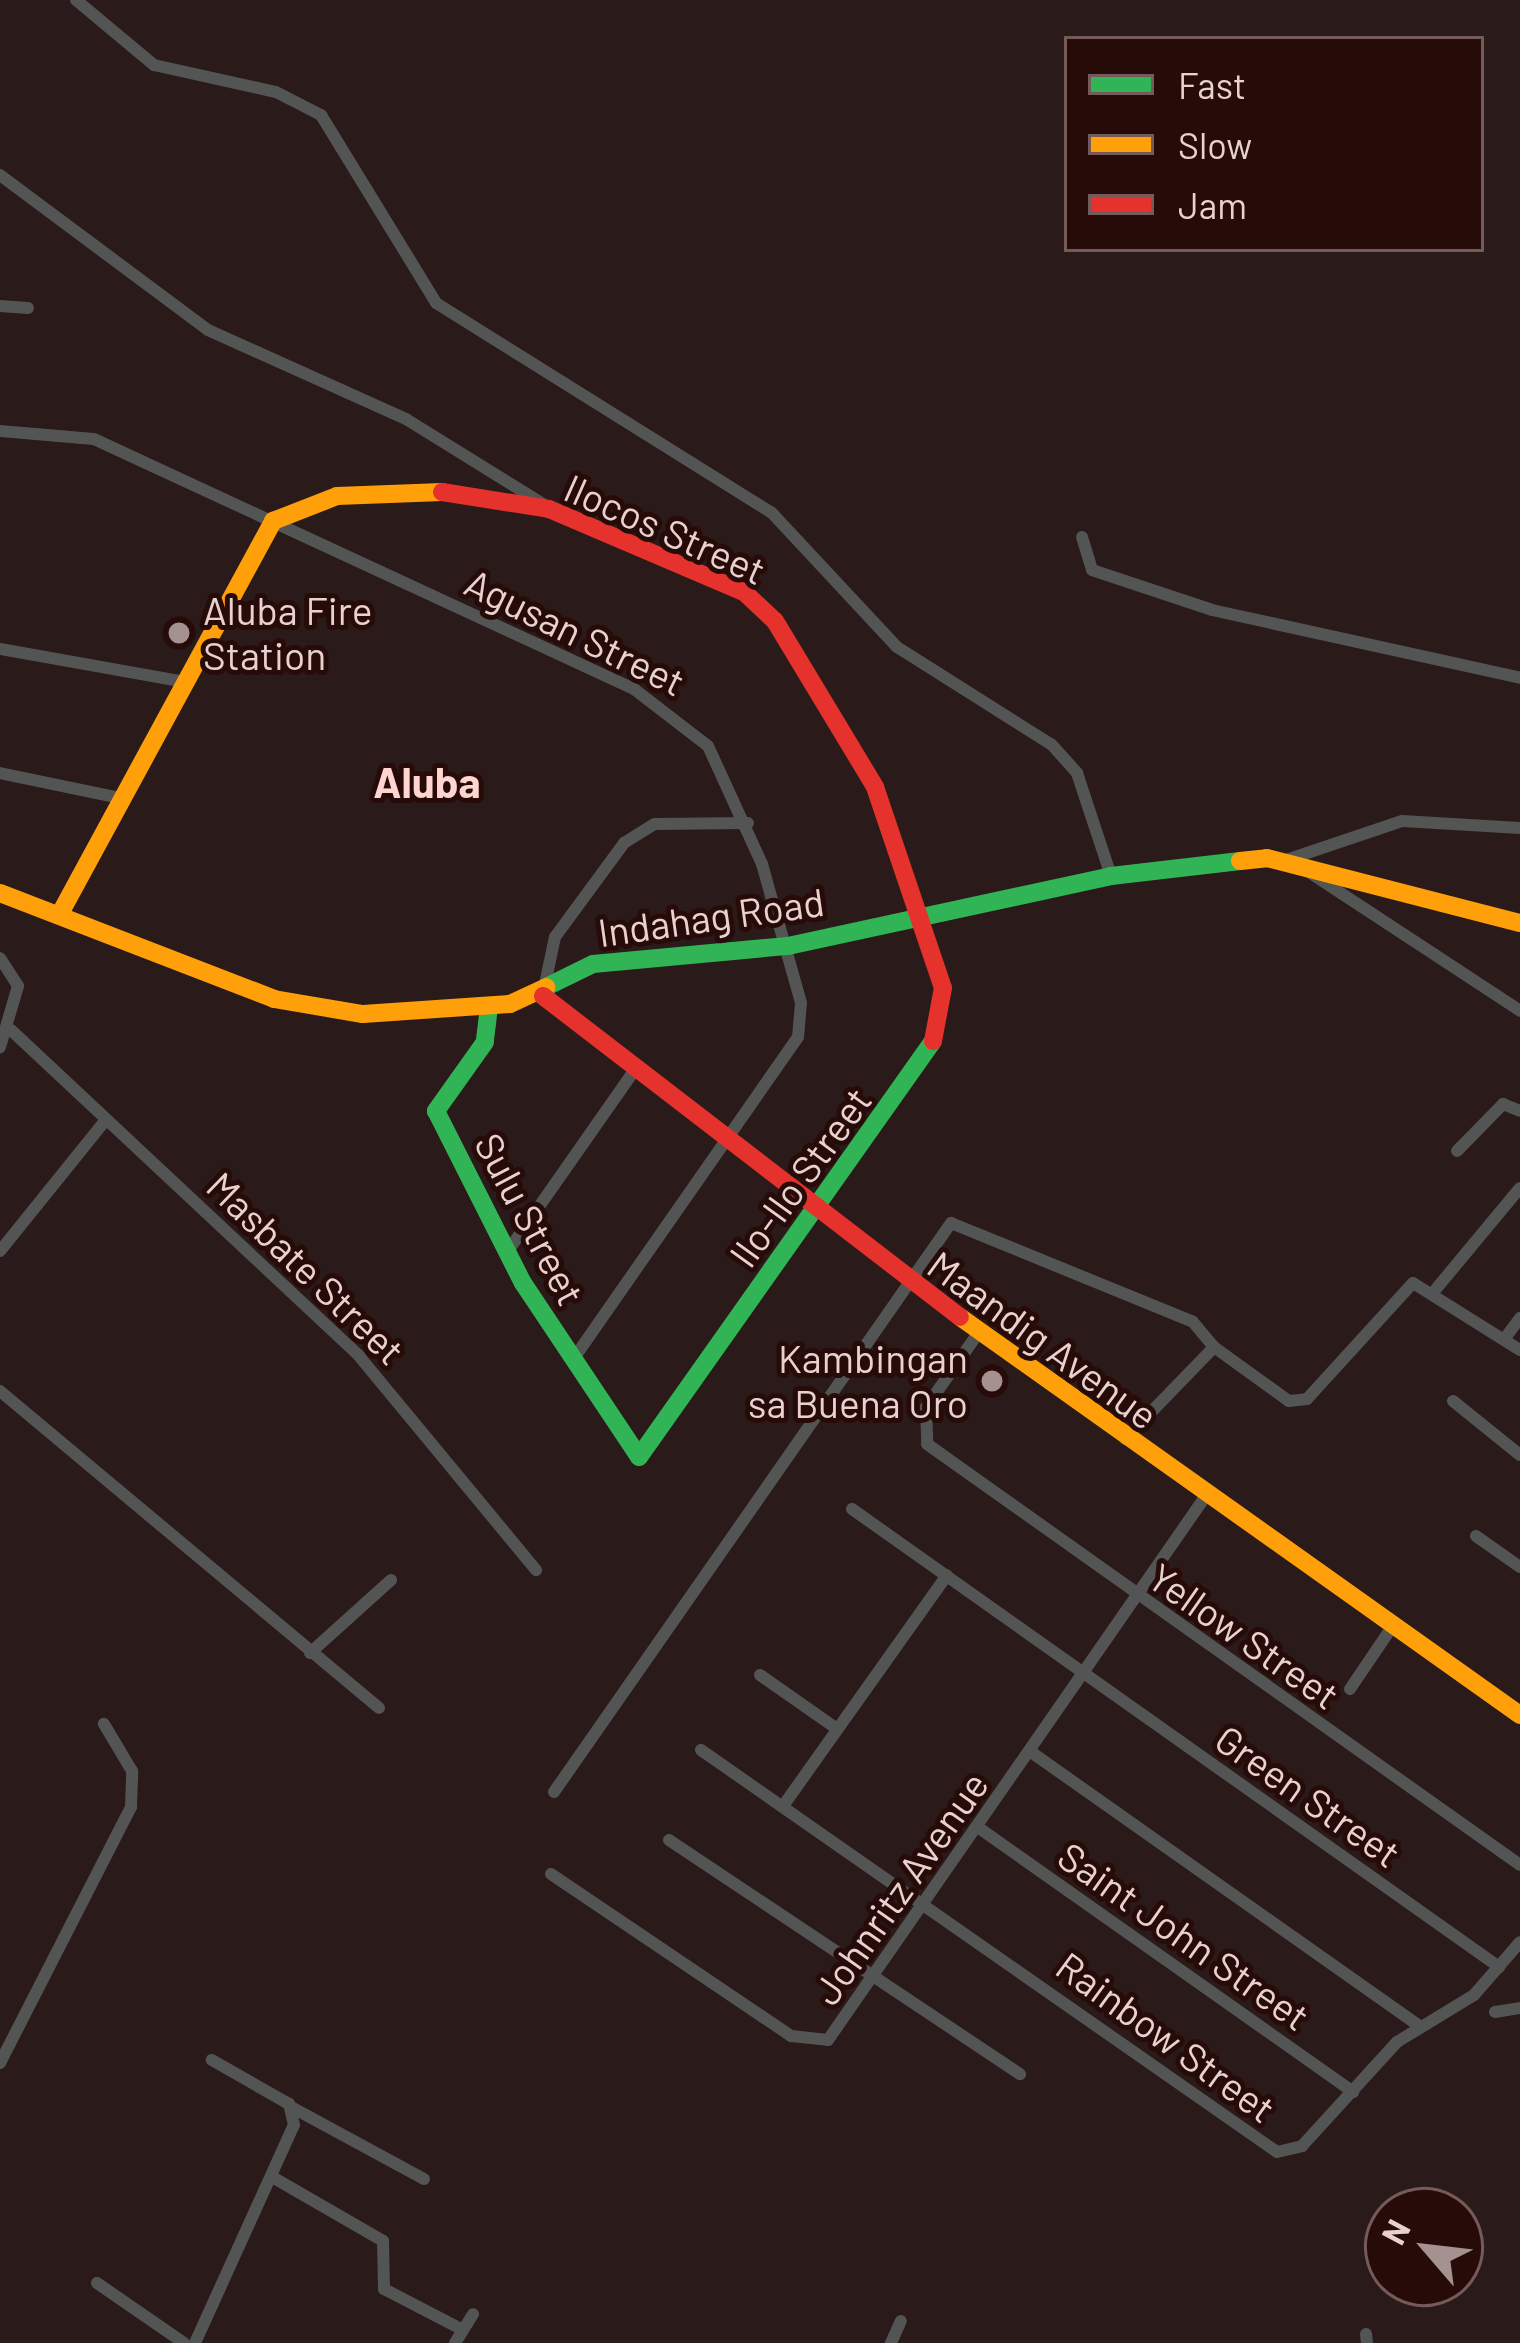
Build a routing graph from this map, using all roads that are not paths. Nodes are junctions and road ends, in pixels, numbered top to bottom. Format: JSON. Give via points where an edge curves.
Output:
{"nodes":[{"id":1,"x":77,"y":0,"type":"edge"},
{"id":2,"x":0,"y":175,"type":"edge"},
{"id":3,"x":0,"y":306,"type":"edge"},
{"id":4,"x":28,"y":308,"type":"dead end"},
{"id":5,"x":0,"y":431,"type":"edge"},
{"id":6,"x":549,"y":508,"type":"junction"},
{"id":7,"x":273,"y":521,"type":"junction"},
{"id":8,"x":1082,"y":537,"type":"dead end"},
{"id":9,"x":0,"y":649,"type":"edge"},
{"id":10,"x":1520,"y":678,"type":"edge"},
{"id":11,"x":186,"y":682,"type":"junction"},
{"id":12,"x":0,"y":772,"type":"edge"},
{"id":13,"x":124,"y":799,"type":"junction"},
{"id":14,"x":748,"y":823,"type":"junction"},
{"id":15,"x":1520,"y":828,"type":"edge"},
{"id":16,"x":1289,"y":859,"type":"junction"},
{"id":17,"x":1112,"y":876,"type":"junction"},
{"id":18,"x":0,"y":893,"type":"edge"},
{"id":19,"x":62,"y":910,"type":"junction"},
{"id":20,"x":925,"y":913,"type":"junction"},
{"id":21,"x":1520,"y":922,"type":"edge"},
{"id":22,"x":788,"y":946,"type":"junction"},
{"id":23,"x":0,"y":958,"type":"edge"},
{"id":24,"x":543,"y":996,"type":"junction"},
{"id":25,"x":489,"y":1007,"type":"junction"},
{"id":26,"x":1520,"y":1011,"type":"edge"},
{"id":27,"x":11,"y":1030,"type":"junction"},
{"id":28,"x":0,"y":1047,"type":"edge"},
{"id":29,"x":636,"y":1068,"type":"junction"},
{"id":30,"x":1520,"y":1111,"type":"edge"},
{"id":31,"x":105,"y":1120,"type":"junction"},
{"id":32,"x":722,"y":1141,"type":"junction"},
{"id":33,"x":1457,"y":1151,"type":"dead end"},
{"id":34,"x":1520,"y":1188,"type":"edge"},
{"id":35,"x":813,"y":1213,"type":"junction"},
{"id":36,"x":510,"y":1248,"type":"junction"},
{"id":37,"x":0,"y":1252,"type":"edge"},
{"id":38,"x":906,"y":1281,"type":"junction"},
{"id":39,"x":1436,"y":1289,"type":"junction"},
{"id":40,"x":1520,"y":1318,"type":"edge"},
{"id":41,"x":979,"y":1332,"type":"junction"},
{"id":42,"x":1505,"y":1338,"type":"junction"},
{"id":43,"x":1214,"y":1348,"type":"junction"},
{"id":44,"x":1520,"y":1350,"type":"edge"},
{"id":45,"x":571,"y":1362,"type":"junction"},
{"id":46,"x":0,"y":1391,"type":"edge"},
{"id":47,"x":1453,"y":1401,"type":"dead end"},
{"id":48,"x":1124,"y":1440,"type":"junction"},
{"id":49,"x":1520,"y":1455,"type":"edge"},
{"id":50,"x":639,"y":1457,"type":"joint"},
{"id":51,"x":1205,"y":1497,"type":"junction"},
{"id":52,"x":852,"y":1509,"type":"dead end"},
{"id":53,"x":1476,"y":1536,"type":"dead end"},
{"id":54,"x":1520,"y":1567,"type":"edge"},
{"id":55,"x":536,"y":1570,"type":"dead end"},
{"id":56,"x":947,"y":1575,"type":"junction"},
{"id":57,"x":391,"y":1580,"type":"dead end"},
{"id":58,"x":1138,"y":1598,"type":"junction"},
{"id":59,"x":1392,"y":1627,"type":"junction"},
{"id":60,"x":310,"y":1653,"type":"junction"},
{"id":61,"x":760,"y":1676,"type":"dead end"},
{"id":62,"x":1083,"y":1676,"type":"junction"},
{"id":63,"x":1350,"y":1689,"type":"dead end"},
{"id":64,"x":379,"y":1708,"type":"dead end"},
{"id":65,"x":1520,"y":1715,"type":"edge"},
{"id":66,"x":104,"y":1724,"type":"dead end"},
{"id":67,"x":837,"y":1730,"type":"junction"},
{"id":68,"x":701,"y":1750,"type":"dead end"},
{"id":69,"x":1031,"y":1752,"type":"junction"},
{"id":70,"x":554,"y":1792,"type":"dead end"},
{"id":71,"x":783,"y":1806,"type":"junction"},
{"id":72,"x":980,"y":1828,"type":"junction"},
{"id":73,"x":669,"y":1840,"type":"dead end"},
{"id":74,"x":1520,"y":1865,"type":"edge"},
{"id":75,"x":551,"y":1874,"type":"dead end"},
{"id":76,"x":928,"y":1905,"type":"junction"},
{"id":77,"x":1520,"y":1942,"type":"edge"},
{"id":78,"x":1499,"y":1966,"type":"junction"},
{"id":79,"x":877,"y":1981,"type":"junction"},
{"id":80,"x":1520,"y":2008,"type":"edge"},
{"id":81,"x":1495,"y":2012,"type":"dead end"},
{"id":82,"x":1418,"y":2025,"type":"junction"},
{"id":83,"x":212,"y":2060,"type":"dead end"},
{"id":84,"x":0,"y":2063,"type":"edge"},
{"id":85,"x":1020,"y":2074,"type":"dead end"},
{"id":86,"x":1353,"y":2092,"type":"junction"},
{"id":87,"x":293,"y":2108,"type":"junction"},
{"id":88,"x":274,"y":2178,"type":"junction"},
{"id":89,"x":424,"y":2179,"type":"dead end"},
{"id":90,"x":97,"y":2283,"type":"dead end"},
{"id":91,"x":473,"y":2314,"type":"dead end"},
{"id":92,"x":901,"y":2321,"type":"dead end"},
{"id":93,"x":463,"y":2330,"type":"junction"},
{"id":94,"x":184,"y":2343,"type":"edge"},
{"id":95,"x":195,"y":2343,"type":"edge"},
{"id":96,"x":454,"y":2343,"type":"edge"},
{"id":97,"x":891,"y":2343,"type":"edge"}],
"edges":[{"from":1,"to":17,"type":"street","via":[[154,65],[276,92],[321,115],[436,303],[772,513],[897,647],[1052,745],[1077,773]]},
{"from":2,"to":6,"type":"street","via":[[208,330],[406,419]]},
{"from":3,"to":4,"type":"street"},
{"from":5,"to":7,"type":"street","name":"Agusan Street","via":[[80,434]]},
{"from":6,"to":7,"type":"street","name":"Ilocos Street","via":[[408,487],[337,496]]},
{"from":6,"to":20,"type":"street","name":"Ilocos Street","via":[[760,604],[875,787]]},
{"from":7,"to":11,"type":"street"},
{"from":7,"to":14,"type":"street","name":"Agusan Street","via":[[667,707],[708,746]]},
{"from":8,"to":10,"type":"street","via":[[1092,570],[1212,610]]},
{"from":9,"to":11,"type":"street"},
{"from":11,"to":13,"type":"street"},
{"from":12,"to":13,"type":"street"},
{"from":13,"to":19,"type":"street"},
{"from":14,"to":22,"type":"street","name":"Agusan Street"},
{"from":14,"to":24,"type":"street","via":[[655,824],[624,843],[555,937]]},
{"from":15,"to":16,"type":"street","via":[[1402,820]]},
{"from":16,"to":17,"type":"street","name":"Indahag Road"},
{"from":16,"to":21,"type":"street","name":"Indahag Road"},
{"from":16,"to":26,"type":"street"},
{"from":17,"to":20,"type":"street","name":"Indahag Road"},
{"from":18,"to":19,"type":"street","name":"Indahag Road"},
{"from":19,"to":25,"type":"street","name":"Indahag Road","via":[[319,1010]]},
{"from":20,"to":22,"type":"street","name":"Indahag Road"},
{"from":20,"to":35,"type":"street","name":"Ilo-Ilo Street","via":[[941,1025]]},
{"from":22,"to":24,"type":"street","name":"Indahag Road","via":[[593,964]]},
{"from":22,"to":32,"type":"street","name":"Agusan Street","via":[[801,1003],[793,1054]]},
{"from":23,"to":27,"type":"street","via":[[18,986]]},
{"from":24,"to":25,"type":"street","name":"Indahag Road"},
{"from":24,"to":29,"type":"street","name":"Maandig Avenue"},
{"from":25,"to":36,"type":"street","name":"Sulu Street","via":[[485,1042],[436,1112]]},
{"from":27,"to":28,"type":"street"},
{"from":27,"to":31,"type":"street","name":"Masbate Street"},
{"from":29,"to":32,"type":"street","name":"Maandig Avenue"},
{"from":29,"to":36,"type":"street"},
{"from":30,"to":33,"type":"street","via":[[1503,1104]]},
{"from":31,"to":37,"type":"street"},
{"from":31,"to":55,"type":"street","name":"Masbate Street","via":[[359,1356]]},
{"from":32,"to":35,"type":"street","name":"Maandig Avenue"},
{"from":32,"to":45,"type":"street","name":"Agusan Street"},
{"from":34,"to":39,"type":"street"},
{"from":35,"to":38,"type":"street","name":"Maandig Avenue"},
{"from":35,"to":50,"type":"street","name":"Ilo-Ilo Street"},
{"from":36,"to":45,"type":"street","name":"Sulu Street"},
{"from":38,"to":41,"type":"street","name":"Maandig Avenue"},
{"from":38,"to":43,"type":"street","via":[[962,1222],[1193,1322]]},
{"from":38,"to":70,"type":"street"},
{"from":39,"to":42,"type":"street"},
{"from":39,"to":43,"type":"street","via":[[1405,1287],[1299,1401]]},
{"from":40,"to":42,"type":"street"},
{"from":41,"to":48,"type":"street","name":"Maandig Avenue"},
{"from":41,"to":58,"type":"street","name":"Yellow Street","via":[[921,1419],[937,1451]]},
{"from":42,"to":44,"type":"street"},
{"from":43,"to":48,"type":"street"},
{"from":45,"to":50,"type":"street","name":"Sulu Street"},
{"from":46,"to":60,"type":"street"},
{"from":47,"to":49,"type":"street"},
{"from":48,"to":51,"type":"street","name":"Maandig Avenue"},
{"from":51,"to":58,"type":"street","name":"Johnritz Avenue"},
{"from":51,"to":59,"type":"street","name":"Maandig Avenue"},
{"from":52,"to":56,"type":"street","name":"Green Street"},
{"from":53,"to":54,"type":"street"},
{"from":56,"to":62,"type":"street","name":"Green Street"},
{"from":56,"to":67,"type":"street"},
{"from":57,"to":60,"type":"street"},
{"from":58,"to":62,"type":"street","name":"Johnritz Avenue"},
{"from":58,"to":74,"type":"street","name":"Yellow Street"},
{"from":59,"to":63,"type":"street"},
{"from":59,"to":65,"type":"street","name":"Maandig Avenue"},
{"from":60,"to":64,"type":"street"},
{"from":61,"to":67,"type":"street"},
{"from":62,"to":69,"type":"street","name":"Johnritz Avenue"},
{"from":62,"to":78,"type":"street","name":"Green Street"},
{"from":66,"to":84,"type":"street","via":[[132,1771],[131,1807]]},
{"from":67,"to":71,"type":"street"},
{"from":68,"to":71,"type":"street","name":"Rainbow Street"},
{"from":69,"to":72,"type":"street","name":"Johnritz Avenue"},
{"from":69,"to":82,"type":"street"},
{"from":71,"to":76,"type":"street","name":"Rainbow Street"},
{"from":72,"to":76,"type":"street","name":"Johnritz Avenue"},
{"from":72,"to":86,"type":"street","name":"Saint John Street"},
{"from":73,"to":79,"type":"street"},
{"from":75,"to":79,"type":"street","name":"Johnritz Avenue","via":[[806,2043],[837,2033]]},
{"from":76,"to":79,"type":"street","name":"Johnritz Avenue"},
{"from":76,"to":86,"type":"street","name":"Rainbow Street","via":[[1277,2152],[1296,2151]]},
{"from":77,"to":78,"type":"street","name":"Rainbow Street"},
{"from":78,"to":82,"type":"street","name":"Rainbow Street","via":[[1451,2013]]},
{"from":79,"to":85,"type":"street"},
{"from":80,"to":81,"type":"street"},
{"from":82,"to":86,"type":"street","name":"Rainbow Street"},
{"from":83,"to":87,"type":"street"},
{"from":87,"to":88,"type":"street"},
{"from":87,"to":89,"type":"street"},
{"from":88,"to":93,"type":"street","via":[[383,2241],[384,2289]]},
{"from":88,"to":95,"type":"street"},
{"from":90,"to":94,"type":"street"},
{"from":91,"to":93,"type":"street"},
{"from":92,"to":97,"type":"street"},
{"from":93,"to":96,"type":"street"}]}
